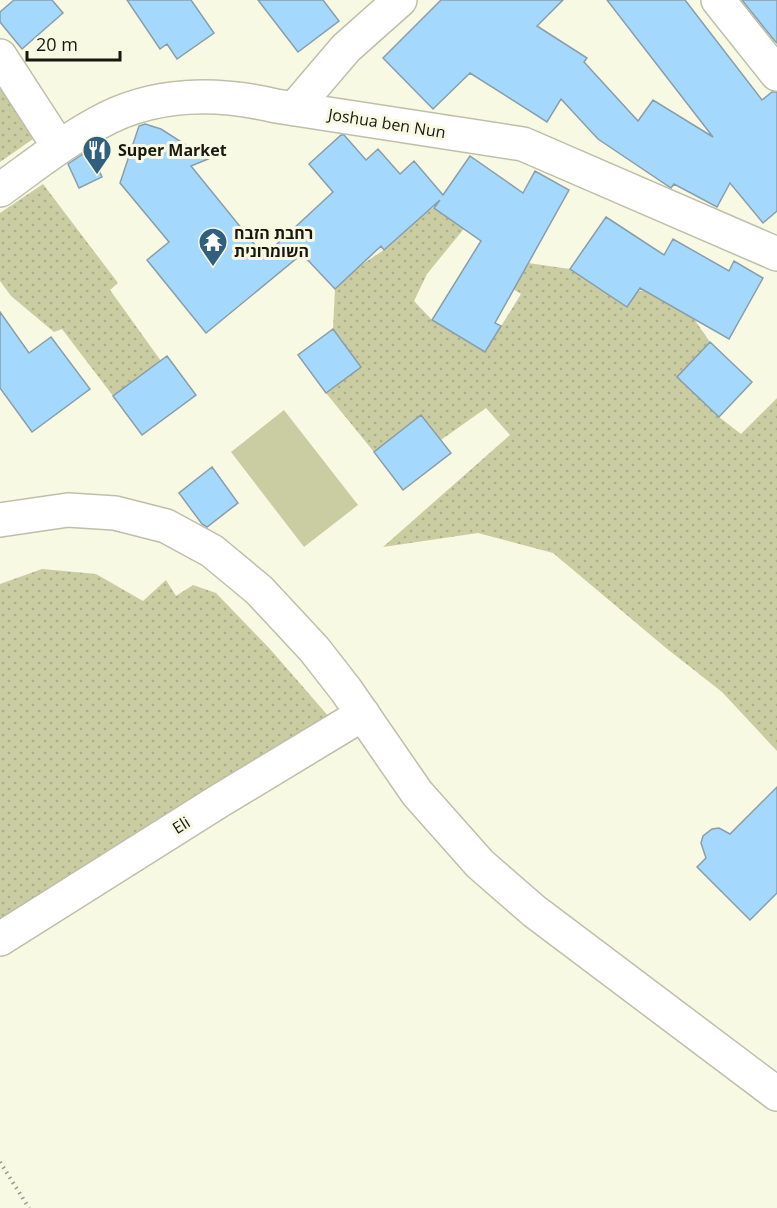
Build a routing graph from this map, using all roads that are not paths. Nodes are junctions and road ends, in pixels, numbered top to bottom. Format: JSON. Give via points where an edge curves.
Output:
{"nodes":[{"id":1,"x":400,"y":0,"type":"edge"},
{"id":2,"x":718,"y":0,"type":"edge"},
{"id":3,"x":0,"y":56,"type":"edge"},
{"id":4,"x":777,"y":74,"type":"edge"},
{"id":5,"x":294,"y":109,"type":"junction"},
{"id":6,"x":59,"y":147,"type":"junction"},
{"id":7,"x":0,"y":190,"type":"edge"},
{"id":8,"x":777,"y":254,"type":"edge"},
{"id":9,"x":0,"y":520,"type":"edge"},
{"id":10,"x":363,"y":714,"type":"junction"},
{"id":11,"x":0,"y":939,"type":"edge"},
{"id":12,"x":777,"y":1094,"type":"edge"}],
"edges":[{"from":1,"to":5,"type":"street","via":[[346,48]]},
{"from":2,"to":4,"type":"street"},
{"from":3,"to":6,"type":"street"},
{"from":5,"to":6,"type":"street","name":"Joshua ben Nun","via":[[217,96],[157,101],[100,121]]},
{"from":5,"to":8,"type":"street","name":"Joshua ben Nun","via":[[523,144]]},
{"from":6,"to":7,"type":"street","name":"Joshua ben Nun"},
{"from":9,"to":10,"type":"street","via":[[68,510],[106,512],[150,521],[189,537],[235,568],[278,609]]},
{"from":10,"to":11,"type":"street","name":"Eli"},
{"from":10,"to":12,"type":"street","via":[[417,793],[463,847],[498,880]]}]}
